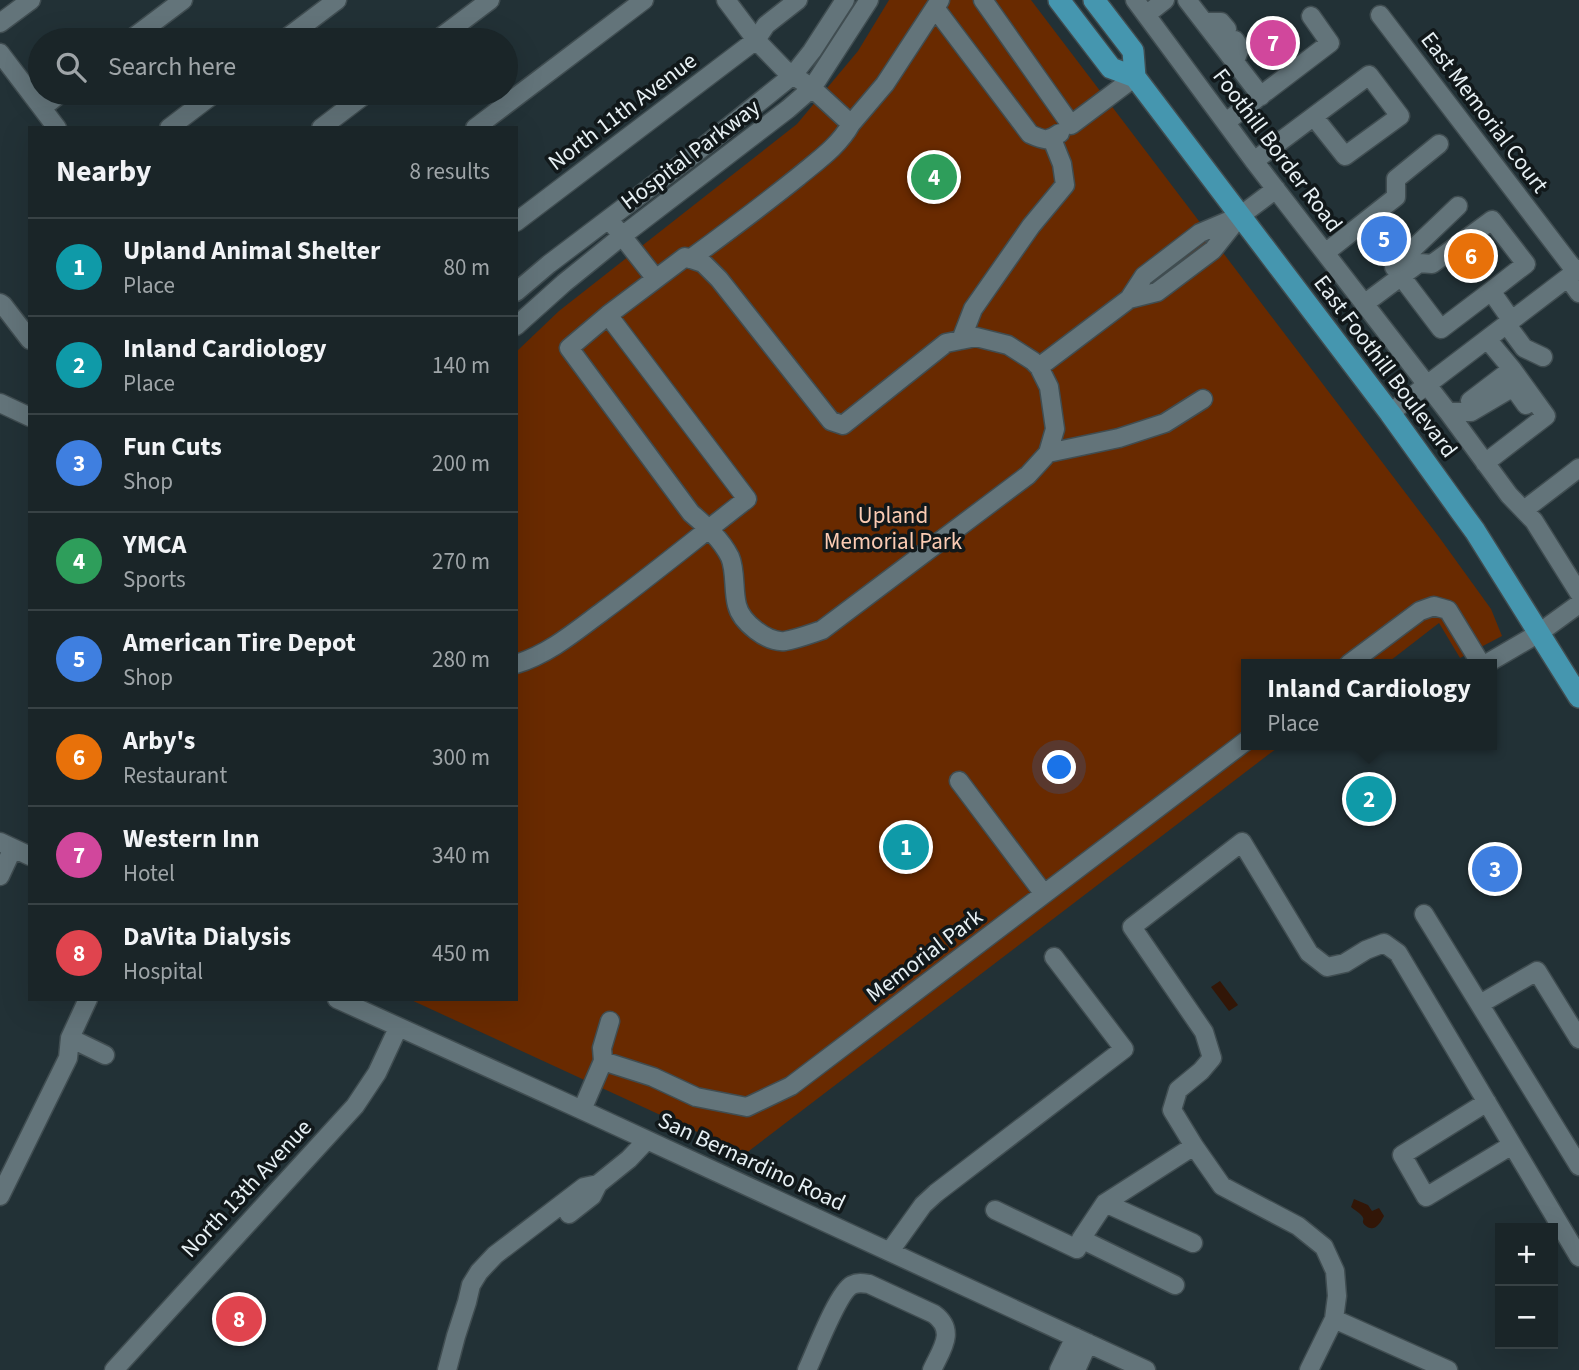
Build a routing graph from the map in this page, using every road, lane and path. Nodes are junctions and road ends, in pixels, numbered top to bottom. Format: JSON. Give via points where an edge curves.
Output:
{"nodes":[{"id":1,"x":31,"y":0,"type":"edge"},
{"id":2,"x":183,"y":0,"type":"edge"},
{"id":3,"x":337,"y":0,"type":"edge"},
{"id":4,"x":489,"y":0,"type":"edge"},
{"id":5,"x":644,"y":0,"type":"edge"},
{"id":6,"x":726,"y":0,"type":"edge"},
{"id":7,"x":798,"y":0,"type":"edge"},
{"id":8,"x":845,"y":0,"type":"edge"},
{"id":9,"x":869,"y":0,"type":"edge"},
{"id":10,"x":983,"y":0,"type":"edge"},
{"id":11,"x":1059,"y":0,"type":"edge"},
{"id":12,"x":1094,"y":0,"type":"edge"},
{"id":13,"x":1135,"y":0,"type":"edge"},
{"id":14,"x":1165,"y":0,"type":"edge"},
{"id":15,"x":1187,"y":0,"type":"edge"},
{"id":16,"x":937,"y":4,"type":"edge"},
{"id":17,"x":1146,"y":15,"type":"junction"},
{"id":18,"x":1380,"y":15,"type":"dead end"},
{"id":19,"x":1311,"y":16,"type":"dead end"},
{"id":20,"x":1204,"y":22,"type":"junction"},
{"id":21,"x":0,"y":23,"type":"edge"},
{"id":22,"x":146,"y":28,"type":"edge"},
{"id":23,"x":300,"y":28,"type":"edge"},
{"id":24,"x":453,"y":28,"type":"edge"},
{"id":25,"x":756,"y":40,"type":"junction"},
{"id":26,"x":0,"y":53,"type":"edge"},
{"id":27,"x":1235,"y":61,"type":"junction"},
{"id":28,"x":793,"y":75,"type":"junction"},
{"id":29,"x":1135,"y":77,"type":"junction"},
{"id":30,"x":812,"y":88,"type":"junction"},
{"id":31,"x":28,"y":91,"type":"edge"},
{"id":32,"x":518,"y":95,"type":"edge"},
{"id":33,"x":1261,"y":96,"type":"junction"},
{"id":34,"x":39,"y":105,"type":"edge"},
{"id":35,"x":45,"y":105,"type":"edge"},
{"id":36,"x":199,"y":105,"type":"edge"},
{"id":37,"x":352,"y":105,"type":"edge"},
{"id":38,"x":505,"y":105,"type":"edge"},
{"id":39,"x":41,"y":108,"type":"junction"},
{"id":40,"x":1314,"y":117,"type":"junction"},
{"id":41,"x":1226,"y":122,"type":"junction"},
{"id":42,"x":852,"y":124,"type":"junction"},
{"id":43,"x":1071,"y":125,"type":"junction"},
{"id":44,"x":55,"y":126,"type":"edge"},
{"id":45,"x":172,"y":126,"type":"edge"},
{"id":46,"x":324,"y":126,"type":"edge"},
{"id":47,"x":478,"y":126,"type":"edge"},
{"id":48,"x":1052,"y":139,"type":"junction"},
{"id":49,"x":1439,"y":144,"type":"dead end"},
{"id":50,"x":1254,"y":161,"type":"junction"},
{"id":51,"x":1276,"y":189,"type":"junction"},
{"id":52,"x":1458,"y":206,"type":"dead end"},
{"id":53,"x":1240,"y":216,"type":"junction"},
{"id":54,"x":610,"y":218,"type":"junction"},
{"id":55,"x":518,"y":220,"type":"edge"},
{"id":56,"x":622,"y":236,"type":"junction"},
{"id":57,"x":1325,"y":253,"type":"junction"},
{"id":58,"x":690,"y":259,"type":"junction"},
{"id":59,"x":1574,"y":273,"type":"edge"},
{"id":60,"x":1400,"y":276,"type":"junction"},
{"id":61,"x":656,"y":279,"type":"junction"},
{"id":62,"x":518,"y":290,"type":"edge"},
{"id":63,"x":1491,"y":291,"type":"junction"},
{"id":64,"x":1579,"y":293,"type":"edge"},
{"id":65,"x":0,"y":303,"type":"edge"},
{"id":66,"x":1364,"y":304,"type":"junction"},
{"id":67,"x":608,"y":315,"type":"junction"},
{"id":68,"x":1509,"y":323,"type":"junction"},
{"id":69,"x":518,"y":324,"type":"edge"},
{"id":70,"x":28,"y":337,"type":"edge"},
{"id":71,"x":1487,"y":339,"type":"junction"},
{"id":72,"x":961,"y":340,"type":"junction"},
{"id":73,"x":1543,"y":357,"type":"dead end"},
{"id":74,"x":1039,"y":368,"type":"junction"},
{"id":75,"x":1512,"y":369,"type":"junction"},
{"id":76,"x":1427,"y":385,"type":"junction"},
{"id":77,"x":1203,"y":399,"type":"dead end"},
{"id":78,"x":0,"y":403,"type":"edge"},
{"id":79,"x":1461,"y":412,"type":"junction"},
{"id":80,"x":1390,"y":413,"type":"junction"},
{"id":81,"x":28,"y":416,"type":"edge"},
{"id":82,"x":1538,"y":422,"type":"junction"},
{"id":83,"x":1048,"y":453,"type":"junction"},
{"id":84,"x":1485,"y":463,"type":"junction"},
{"id":85,"x":1579,"y":468,"type":"edge"},
{"id":86,"x":1524,"y":510,"type":"junction"},
{"id":87,"x":709,"y":529,"type":"junction"},
{"id":88,"x":1579,"y":593,"type":"edge"},
{"id":89,"x":1579,"y":604,"type":"edge"},
{"id":90,"x":1539,"y":633,"type":"junction"},
{"id":91,"x":1356,"y":659,"type":"edge"},
{"id":92,"x":1478,"y":659,"type":"edge"},
{"id":93,"x":1495,"y":659,"type":"edge"},
{"id":94,"x":518,"y":663,"type":"edge"},
{"id":95,"x":1579,"y":697,"type":"edge"},
{"id":96,"x":1241,"y":746,"type":"edge"},
{"id":97,"x":959,"y":781,"type":"dead end"},
{"id":98,"x":14,"y":849,"type":"edge"},
{"id":99,"x":0,"y":876,"type":"edge"},
{"id":100,"x":1044,"y":894,"type":"junction"},
{"id":101,"x":1424,"y":914,"type":"dead end"},
{"id":102,"x":1054,"y":957,"type":"dead end"},
{"id":103,"x":87,"y":1001,"type":"edge"},
{"id":104,"x":341,"y":1001,"type":"edge"},
{"id":105,"x":1480,"y":1004,"type":"junction"},
{"id":106,"x":610,"y":1021,"type":"dead end"},
{"id":107,"x":398,"y":1028,"type":"junction"},
{"id":108,"x":70,"y":1038,"type":"junction"},
{"id":109,"x":1579,"y":1039,"type":"edge"},
{"id":110,"x":105,"y":1055,"type":"dead end"},
{"id":111,"x":603,"y":1062,"type":"junction"},
{"id":112,"x":1487,"y":1102,"type":"junction"},
{"id":113,"x":582,"y":1110,"type":"junction"},
{"id":114,"x":647,"y":1140,"type":"junction"},
{"id":115,"x":1512,"y":1145,"type":"junction"},
{"id":116,"x":1194,"y":1146,"type":"junction"},
{"id":117,"x":1579,"y":1166,"type":"edge"},
{"id":118,"x":0,"y":1196,"type":"edge"},
{"id":119,"x":1105,"y":1203,"type":"junction"},
{"id":120,"x":995,"y":1210,"type":"dead end"},
{"id":121,"x":1081,"y":1239,"type":"junction"},
{"id":122,"x":1193,"y":1243,"type":"dead end"},
{"id":123,"x":890,"y":1251,"type":"junction"},
{"id":124,"x":1579,"y":1257,"type":"edge"},
{"id":125,"x":1175,"y":1285,"type":"dead end"},
{"id":126,"x":1334,"y":1318,"type":"junction"},
{"id":127,"x":1081,"y":1340,"type":"junction"},
{"id":128,"x":114,"y":1370,"type":"edge"},
{"id":129,"x":448,"y":1370,"type":"edge"},
{"id":130,"x":807,"y":1370,"type":"edge"},
{"id":131,"x":932,"y":1370,"type":"edge"},
{"id":132,"x":1059,"y":1370,"type":"edge"},
{"id":133,"x":1076,"y":1370,"type":"edge"},
{"id":134,"x":1146,"y":1370,"type":"edge"},
{"id":135,"x":1309,"y":1370,"type":"edge"},
{"id":136,"x":1448,"y":1370,"type":"edge"}],
"edges":[{"from":1,"to":21,"type":"street"},
{"from":2,"to":22,"type":"street"},
{"from":3,"to":23,"type":"street"},
{"from":4,"to":24,"type":"street"},
{"from":5,"to":32,"type":"street"},
{"from":6,"to":25,"type":"street"},
{"from":7,"to":25,"type":"street","name":"North 11th Avenue","via":[[766,25]]},
{"from":8,"to":28,"type":"street","name":"Hospital Parkway"},
{"from":9,"to":30,"type":"street","name":"Hospital Parkway"},
{"from":10,"to":43,"type":"street"},
{"from":11,"to":29,"type":"main road","name":"East Foothill Boulevard","via":[[1111,68]]},
{"from":12,"to":29,"type":"main road","name":"East Foothill Boulevard","via":[[1133,51]]},
{"from":13,"to":17,"type":"street","name":"Foothill Border Road"},
{"from":14,"to":17,"type":"street"},
{"from":15,"to":20,"type":"street"},
{"from":16,"to":42,"type":"street","via":[[885,84]]},
{"from":16,"to":48,"type":"street","via":[[1030,134]]},
{"from":17,"to":41,"type":"street","name":"Foothill Border Road"},
{"from":18,"to":59,"type":"street","name":"East Memorial Court"},
{"from":19,"to":33,"type":"street","via":[[1330,43]]},
{"from":20,"to":27,"type":"street"},
{"from":20,"to":27,"type":"street","via":[[1221,22],[1241,48]]},
{"from":25,"to":28,"type":"street"},
{"from":25,"to":55,"type":"street","name":"North 11th Avenue"},
{"from":26,"to":31,"type":"street"},
{"from":27,"to":33,"type":"street"},
{"from":28,"to":30,"type":"street"},
{"from":28,"to":54,"type":"street","name":"Hospital Parkway"},
{"from":29,"to":43,"type":"street"},
{"from":29,"to":53,"type":"main road","name":"East Foothill Boulevard"},
{"from":30,"to":42,"type":"street"},
{"from":30,"to":56,"type":"street","name":"Hospital Parkway"},
{"from":33,"to":41,"type":"street"},
{"from":34,"to":39,"type":"street"},
{"from":35,"to":39,"type":"street"},
{"from":36,"to":45,"type":"street"},
{"from":37,"to":46,"type":"street"},
{"from":38,"to":47,"type":"street"},
{"from":39,"to":44,"type":"street"},
{"from":40,"to":40,"type":"street","via":[[1369,75],[1400,116],[1345,156]]},
{"from":40,"to":50,"type":"street"},
{"from":41,"to":50,"type":"street","name":"Foothill Border Road"},
{"from":42,"to":58,"type":"street","via":[[814,163]]},
{"from":43,"to":48,"type":"street"},
{"from":48,"to":72,"type":"street","via":[[1065,185],[973,309]]},
{"from":49,"to":57,"type":"street","via":[[1396,179],[1396,197]]},
{"from":50,"to":51,"type":"street","name":"Foothill Border Road"},
{"from":51,"to":53,"type":"street"},
{"from":51,"to":57,"type":"street","name":"Foothill Border Road"},
{"from":52,"to":60,"type":"street","via":[[1394,267]]},
{"from":53,"to":74,"type":"street","via":[[1213,250],[1167,285],[1129,299]]},
{"from":53,"to":80,"type":"main road","name":"East Foothill Boulevard"},
{"from":54,"to":56,"type":"street"},
{"from":54,"to":62,"type":"street","name":"Hospital Parkway"},
{"from":56,"to":61,"type":"street"},
{"from":56,"to":69,"type":"street","name":"Hospital Parkway"},
{"from":57,"to":66,"type":"street","name":"Foothill Border Road"},
{"from":58,"to":61,"type":"street","via":[[685,257]]},
{"from":58,"to":72,"type":"street","via":[[704,263],[719,279],[831,421],[843,425],[946,343]]},
{"from":59,"to":64,"type":"street","name":"East Memorial Court"},
{"from":59,"to":68,"type":"street"},
{"from":60,"to":63,"type":"street","via":[[1441,329]]},
{"from":60,"to":63,"type":"street","via":[[1419,262],[1432,264],[1492,220],[1526,264]]},
{"from":60,"to":66,"type":"street"},
{"from":61,"to":67,"type":"street"},
{"from":63,"to":68,"type":"street"},
{"from":65,"to":70,"type":"street"},
{"from":66,"to":76,"type":"street","name":"Foothill Border Road"},
{"from":67,"to":87,"type":"street","via":[[747,499]]},
{"from":67,"to":87,"type":"street","via":[[569,348],[691,513]]},
{"from":68,"to":71,"type":"street"},
{"from":68,"to":73,"type":"street","via":[[1524,348]]},
{"from":71,"to":75,"type":"street"},
{"from":71,"to":76,"type":"street"},
{"from":72,"to":74,"type":"street","via":[[976,337],[1008,345]]},
{"from":74,"to":83,"type":"street","via":[[1049,387],[1055,429]]},
{"from":75,"to":79,"type":"street"},
{"from":75,"to":82,"type":"street","via":[[1546,416]]},
{"from":76,"to":79,"type":"street","name":"Foothill Border Road"},
{"from":76,"to":80,"type":"street"},
{"from":77,"to":83,"type":"street","via":[[1165,423]]},
{"from":78,"to":81,"type":"street"},
{"from":79,"to":82,"type":"street","via":[[1510,389]]},
{"from":79,"to":84,"type":"street","name":"Foothill Border Road"},
{"from":80,"to":90,"type":"main road","name":"East Foothill Boulevard","via":[[1475,531]]},
{"from":82,"to":84,"type":"street"},
{"from":83,"to":87,"type":"street","via":[[1028,475],[822,630],[783,641],[763,635],[746,622],[737,607],[731,559]]},
{"from":84,"to":86,"type":"street","name":"Foothill Border Road"},
{"from":85,"to":86,"type":"street"},
{"from":86,"to":88,"type":"street","name":"Foothill Border Road"},
{"from":87,"to":94,"type":"street","via":[[571,635]]},
{"from":89,"to":90,"type":"street"},
{"from":90,"to":93,"type":"street"},
{"from":90,"to":95,"type":"main road","name":"East Foothill Boulevard"},
{"from":91,"to":92,"type":"street","via":[[1420,611],[1434,606],[1448,610]]},
{"from":96,"to":100,"type":"street","name":"Memorial Park"},
{"from":97,"to":100,"type":"street"},
{"from":98,"to":99,"type":"street"},
{"from":100,"to":111,"type":"street","name":"Memorial Park","via":[[791,1086],[747,1107],[696,1097]]},
{"from":101,"to":105,"type":"street"},
{"from":102,"to":123,"type":"street","via":[[1124,1049],[936,1193]]},
{"from":103,"to":108,"type":"street"},
{"from":104,"to":107,"type":"street","name":"San Bernardino Road"},
{"from":105,"to":109,"type":"street","via":[[1537,971]]},
{"from":105,"to":117,"type":"street"},
{"from":106,"to":111,"type":"street"},
{"from":107,"to":113,"type":"street","name":"San Bernardino Road"},
{"from":107,"to":128,"type":"street","name":"North 13th Avenue","via":[[355,1106]]},
{"from":108,"to":110,"type":"street"},
{"from":108,"to":118,"type":"street","via":[[68,1058]]},
{"from":111,"to":113,"type":"street"},
{"from":112,"to":115,"type":"street"},
{"from":112,"to":115,"type":"street","via":[[1402,1155],[1426,1197]]},
{"from":112,"to":116,"type":"street","via":[[1398,953],[1384,943],[1327,967],[1309,953],[1242,842],[1132,928],[1204,1032],[1212,1058],[1178,1090],[1172,1110]]},
{"from":113,"to":114,"type":"street","name":"San Bernardino Road"},
{"from":114,"to":123,"type":"street","name":"San Bernardino Road"},
{"from":114,"to":129,"type":"street","via":[[598,1184],[584,1187],[486,1263],[471,1285]]},
{"from":115,"to":124,"type":"street"},
{"from":116,"to":119,"type":"street"},
{"from":116,"to":126,"type":"street","via":[[1222,1186],[1298,1227],[1324,1247],[1335,1271]]},
{"from":119,"to":121,"type":"street"},
{"from":119,"to":122,"type":"street"},
{"from":120,"to":121,"type":"street","via":[[1076,1249]]},
{"from":121,"to":125,"type":"street"},
{"from":123,"to":127,"type":"street","name":"San Bernardino Road"},
{"from":126,"to":135,"type":"street"},
{"from":126,"to":136,"type":"street"},
{"from":127,"to":132,"type":"street"},
{"from":127,"to":133,"type":"street"},
{"from":127,"to":134,"type":"street","name":"San Bernardino Road"},
{"from":130,"to":131,"type":"street","via":[[843,1293],[861,1283],[941,1319],[946,1338]]}]}
